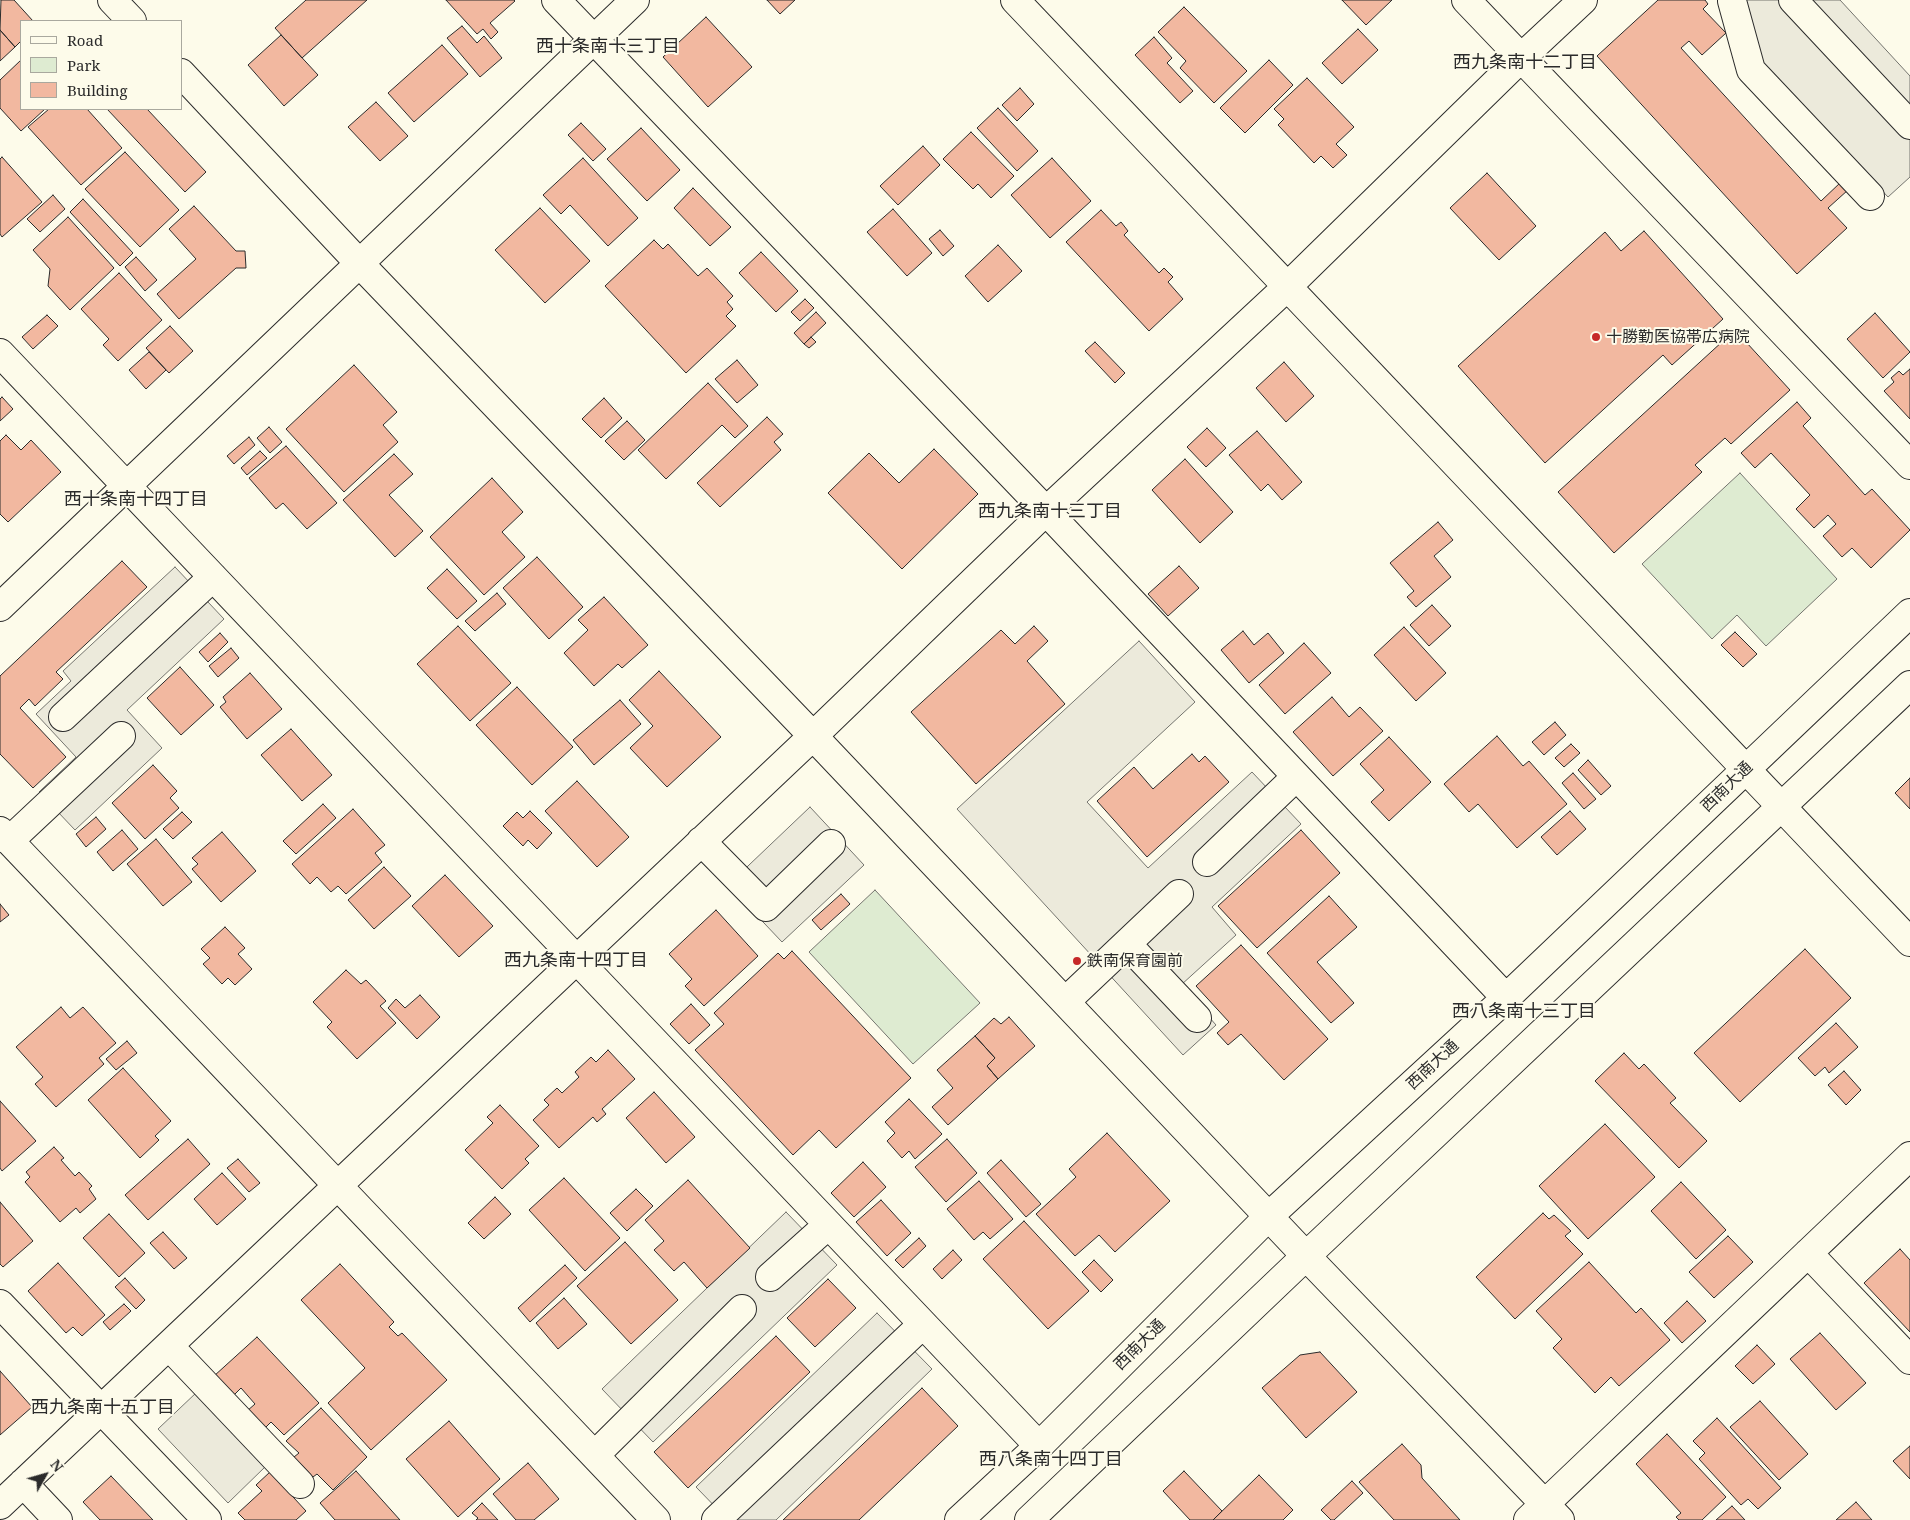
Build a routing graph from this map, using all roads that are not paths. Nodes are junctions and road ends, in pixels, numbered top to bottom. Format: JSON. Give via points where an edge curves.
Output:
{"nodes":[{"id":1,"x":112,"y":0,"type":"edge"},
{"id":2,"x":556,"y":0,"type":"edge"},
{"id":3,"x":635,"y":0,"type":"edge"},
{"id":4,"x":1015,"y":0,"type":"edge"},
{"id":5,"x":1466,"y":0,"type":"edge"},
{"id":6,"x":1583,"y":0,"type":"edge"},
{"id":7,"x":1732,"y":0,"type":"edge"},
{"id":8,"x":1793,"y":0,"type":"edge"},
{"id":9,"x":131,"y":20,"type":"edge"},
{"id":10,"x":593,"y":40,"type":"junction"},
{"id":11,"x":1522,"y":57,"type":"junction"},
{"id":12,"x":182,"y":74,"type":"edge"},
{"id":13,"x":1910,"y":125,"type":"edge"},
{"id":14,"x":1870,"y":196,"type":"dead end"},
{"id":15,"x":360,"y":264,"type":"junction"},
{"id":16,"x":1288,"y":286,"type":"junction"},
{"id":17,"x":0,"y":353,"type":"edge"},
{"id":18,"x":1910,"y":465,"type":"edge"},
{"id":19,"x":128,"y":486,"type":"junction"},
{"id":20,"x":1046,"y":511,"type":"junction"},
{"id":21,"x":213,"y":577,"type":"junction"},
{"id":22,"x":0,"y":607,"type":"edge"},
{"id":23,"x":1910,"y":613,"type":"edge"},
{"id":24,"x":1910,"y":685,"type":"edge"},
{"id":25,"x":63,"y":717,"type":"dead end"},
{"id":26,"x":121,"y":736,"type":"dead end"},
{"id":27,"x":813,"y":736,"type":"junction"},
{"id":28,"x":1746,"y":769,"type":"junction"},
{"id":29,"x":1296,"y":777,"type":"junction"},
{"id":30,"x":1782,"y":807,"type":"junction"},
{"id":31,"x":5,"y":836,"type":"edge"},
{"id":32,"x":702,"y":841,"type":"junction"},
{"id":33,"x":831,"y":844,"type":"dead end"},
{"id":34,"x":1207,"y":862,"type":"dead end"},
{"id":35,"x":1179,"y":894,"type":"dead end"},
{"id":36,"x":1910,"y":942,"type":"edge"},
{"id":37,"x":1127,"y":944,"type":"junction"},
{"id":38,"x":575,"y":959,"type":"junction"},
{"id":39,"x":1506,"y":998,"type":"junction"},
{"id":40,"x":1066,"y":1001,"type":"junction"},
{"id":41,"x":1197,"y":1018,"type":"dead end"},
{"id":42,"x":1910,"y":1156,"type":"edge"},
{"id":43,"x":339,"y":1185,"type":"junction"},
{"id":44,"x":1270,"y":1216,"type":"junction"},
{"id":45,"x":828,"y":1225,"type":"junction"},
{"id":46,"x":1808,"y":1253,"type":"junction"},
{"id":47,"x":1306,"y":1256,"type":"junction"},
{"id":48,"x":770,"y":1277,"type":"dead end"},
{"id":49,"x":0,"y":1304,"type":"edge"},
{"id":50,"x":742,"y":1309,"type":"dead end"},
{"id":51,"x":922,"y":1324,"type":"junction"},
{"id":52,"x":169,"y":1346,"type":"junction"},
{"id":53,"x":1910,"y":1360,"type":"edge"},
{"id":54,"x":100,"y":1410,"type":"junction"},
{"id":55,"x":1038,"y":1446,"type":"junction"},
{"id":56,"x":595,"y":1455,"type":"junction"},
{"id":57,"x":23,"y":1483,"type":"junction"},
{"id":58,"x":300,"y":1484,"type":"dead end"},
{"id":59,"x":0,"y":1505,"type":"edge"},
{"id":60,"x":1544,"y":1515,"type":"edge"},
{"id":61,"x":58,"y":1520,"type":"edge"},
{"id":62,"x":207,"y":1520,"type":"edge"},
{"id":63,"x":656,"y":1520,"type":"edge"},
{"id":64,"x":716,"y":1520,"type":"edge"},
{"id":65,"x":959,"y":1520,"type":"edge"},
{"id":66,"x":1029,"y":1520,"type":"edge"}],
"edges":[{"from":1,"to":9,"type":"street"},
{"from":2,"to":10,"type":"street"},
{"from":3,"to":10,"type":"street"},
{"from":4,"to":16,"type":"street"},
{"from":5,"to":11,"type":"street"},
{"from":6,"to":11,"type":"street"},
{"from":7,"to":14,"type":"street","via":[[1751,70]]},
{"from":8,"to":13,"type":"street"},
{"from":10,"to":15,"type":"street"},
{"from":10,"to":20,"type":"street"},
{"from":11,"to":16,"type":"street"},
{"from":11,"to":18,"type":"street"},
{"from":12,"to":15,"type":"street"},
{"from":15,"to":19,"type":"street"},
{"from":15,"to":27,"type":"street"},
{"from":16,"to":20,"type":"street"},
{"from":16,"to":28,"type":"street"},
{"from":17,"to":19,"type":"street"},
{"from":19,"to":21,"type":"street"},
{"from":19,"to":22,"type":"street"},
{"from":20,"to":27,"type":"street"},
{"from":20,"to":29,"type":"street"},
{"from":21,"to":25,"type":"street"},
{"from":21,"to":38,"type":"street"},
{"from":23,"to":28,"type":"street","name":"西南大通"},
{"from":24,"to":30,"type":"street"},
{"from":26,"to":31,"type":"street"},
{"from":27,"to":32,"type":"street"},
{"from":27,"to":40,"type":"street"},
{"from":28,"to":30,"type":"street"},
{"from":28,"to":39,"type":"street","name":"西南大通"},
{"from":29,"to":34,"type":"street"},
{"from":29,"to":39,"type":"street"},
{"from":30,"to":36,"type":"street"},
{"from":30,"to":47,"type":"street"},
{"from":31,"to":43,"type":"street"},
{"from":32,"to":33,"type":"street","via":[[766,907]]},
{"from":32,"to":38,"type":"street"},
{"from":35,"to":37,"type":"street"},
{"from":37,"to":40,"type":"street"},
{"from":37,"to":41,"type":"street"},
{"from":38,"to":43,"type":"street"},
{"from":38,"to":45,"type":"street"},
{"from":39,"to":44,"type":"street","name":"西南大通"},
{"from":40,"to":44,"type":"street"},
{"from":42,"to":46,"type":"street"},
{"from":43,"to":52,"type":"street"},
{"from":43,"to":56,"type":"street"},
{"from":44,"to":47,"type":"street"},
{"from":44,"to":55,"type":"street","name":"西南大通"},
{"from":45,"to":48,"type":"street"},
{"from":45,"to":51,"type":"street"},
{"from":46,"to":53,"type":"street"},
{"from":46,"to":60,"type":"street"},
{"from":47,"to":60,"type":"street"},
{"from":47,"to":66,"type":"street"},
{"from":49,"to":54,"type":"street"},
{"from":50,"to":56,"type":"street"},
{"from":51,"to":55,"type":"street"},
{"from":51,"to":64,"type":"street"},
{"from":52,"to":54,"type":"street"},
{"from":52,"to":58,"type":"street"},
{"from":54,"to":57,"type":"street"},
{"from":54,"to":62,"type":"street"},
{"from":55,"to":65,"type":"street","name":"西南大通"},
{"from":56,"to":63,"type":"street"},
{"from":57,"to":59,"type":"street"},
{"from":57,"to":61,"type":"street"}]}
